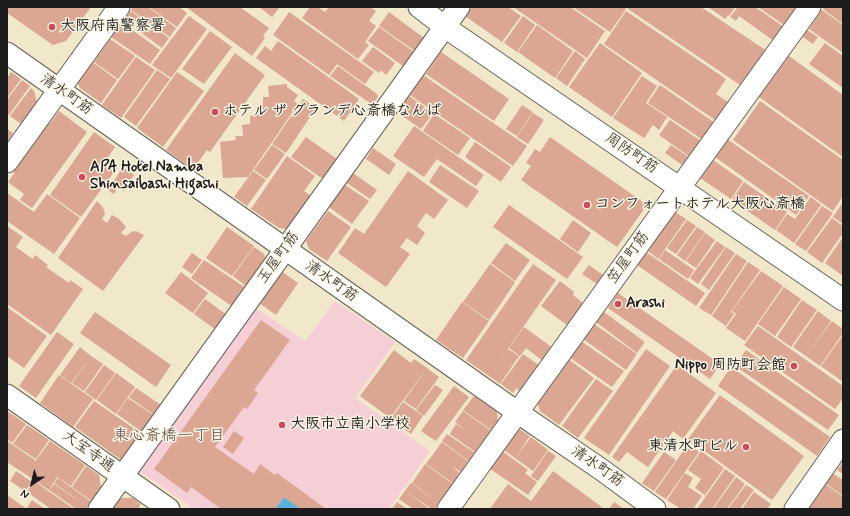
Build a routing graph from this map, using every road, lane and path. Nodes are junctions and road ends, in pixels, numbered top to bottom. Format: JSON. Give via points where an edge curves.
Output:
{"nodes":[{"id":1,"x":119,"y":7,"type":"edge"},
{"id":2,"x":419,"y":7,"type":"edge"},
{"id":3,"x":459,"y":7,"type":"edge"},
{"id":4,"x":810,"y":7,"type":"edge"},
{"id":5,"x":445,"y":27,"type":"junction"},
{"id":6,"x":7,"y":53,"type":"edge"},
{"id":7,"x":59,"y":90,"type":"junction"},
{"id":8,"x":7,"y":162,"type":"edge"},
{"id":9,"x":680,"y":188,"type":"junction"},
{"id":10,"x":286,"y":250,"type":"junction"},
{"id":11,"x":843,"y":300,"type":"edge"},
{"id":12,"x":7,"y":395,"type":"edge"},
{"id":13,"x":517,"y":412,"type":"junction"},
{"id":14,"x":843,"y":440,"type":"edge"},
{"id":15,"x":122,"y":477,"type":"junction"},
{"id":16,"x":99,"y":509,"type":"edge"},
{"id":17,"x":169,"y":509,"type":"edge"},
{"id":18,"x":448,"y":509,"type":"edge"},
{"id":19,"x":655,"y":509,"type":"edge"},
{"id":20,"x":795,"y":509,"type":"edge"}],
"edges":[{"from":1,"to":7,"type":"street"},
{"from":2,"to":5,"type":"street","name":"周防町筋"},
{"from":3,"to":5,"type":"street","name":"玉屋町筋"},
{"from":4,"to":9,"type":"street","name":"笠屋町筋"},
{"from":5,"to":9,"type":"street","name":"周防町筋"},
{"from":5,"to":10,"type":"street","name":"玉屋町筋"},
{"from":6,"to":7,"type":"street","name":"清水町筋"},
{"from":7,"to":8,"type":"street"},
{"from":7,"to":10,"type":"street","name":"清水町筋"},
{"from":9,"to":11,"type":"street","name":"周防町筋"},
{"from":9,"to":13,"type":"street","name":"笠屋町筋"},
{"from":10,"to":13,"type":"street","name":"清水町筋"},
{"from":10,"to":15,"type":"street","name":"玉屋町筋"},
{"from":12,"to":15,"type":"street","name":"大宝寺通"},
{"from":13,"to":18,"type":"street","name":"笠屋町筋"},
{"from":13,"to":19,"type":"street","name":"清水町筋"},
{"from":14,"to":20,"type":"street"},
{"from":15,"to":16,"type":"street","name":"玉屋町筋"},
{"from":15,"to":17,"type":"street","name":"大宝寺通"}]}
